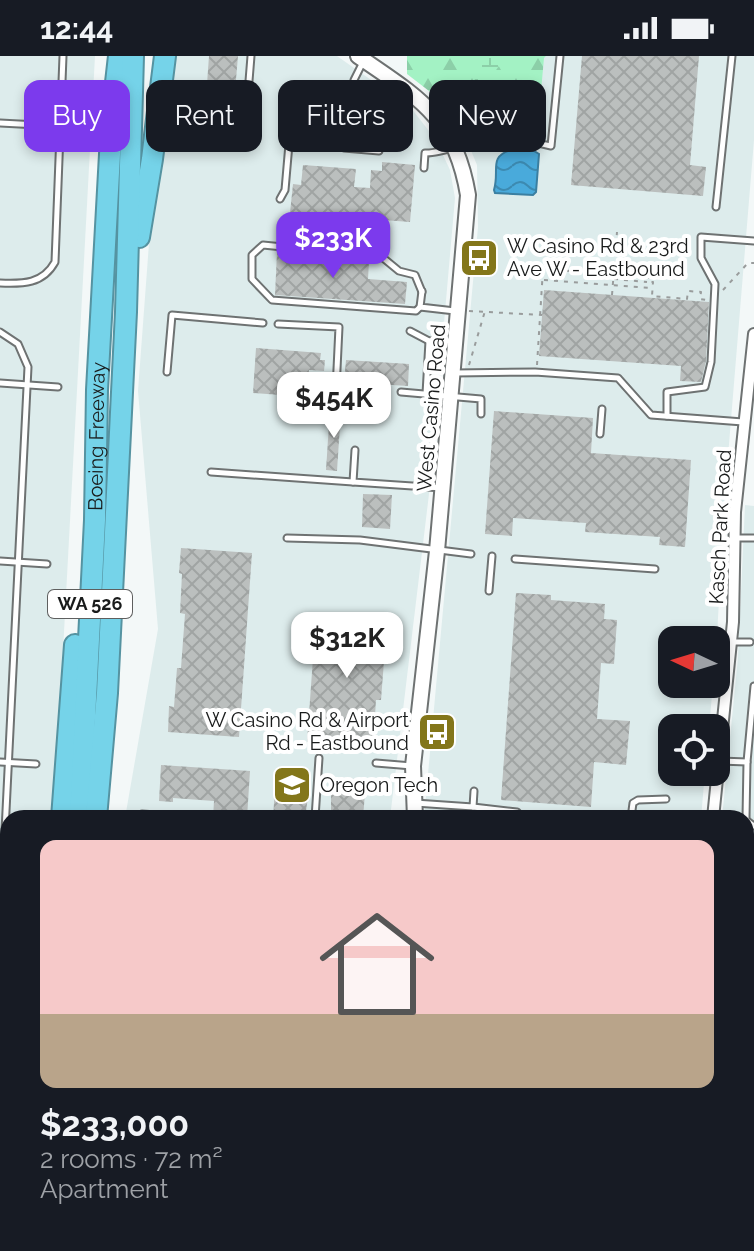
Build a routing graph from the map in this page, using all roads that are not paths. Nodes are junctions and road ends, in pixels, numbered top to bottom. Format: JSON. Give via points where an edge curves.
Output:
{"nodes":[{"id":1,"x":63,"y":56,"type":"edge"},
{"id":2,"x":111,"y":56,"type":"edge"},
{"id":3,"x":119,"y":56,"type":"edge"},
{"id":4,"x":133,"y":56,"type":"edge"},
{"id":5,"x":165,"y":56,"type":"edge"},
{"id":6,"x":251,"y":56,"type":"edge"},
{"id":7,"x":560,"y":56,"type":"edge"},
{"id":8,"x":732,"y":56,"type":"edge"},
{"id":9,"x":361,"y":58,"type":"edge"},
{"id":10,"x":62,"y":80,"type":"edge"},
{"id":11,"x":111,"y":80,"type":"edge"},
{"id":12,"x":116,"y":80,"type":"edge"},
{"id":13,"x":249,"y":80,"type":"edge"},
{"id":14,"x":354,"y":80,"type":"edge"},
{"id":15,"x":429,"y":110,"type":"edge"},
{"id":16,"x":0,"y":123,"type":"edge"},
{"id":17,"x":24,"y":124,"type":"edge"},
{"id":18,"x":546,"y":145,"type":"edge"},
{"id":19,"x":59,"y":152,"type":"edge"},
{"id":20,"x":110,"y":152,"type":"edge"},
{"id":21,"x":288,"y":152,"type":"edge"},
{"id":22,"x":439,"y":152,"type":"edge"},
{"id":23,"x":458,"y":152,"type":"edge"},
{"id":24,"x":424,"y":168,"type":"dead end"},
{"id":25,"x":280,"y":199,"type":"dead end"},
{"id":26,"x":716,"y":207,"type":"dead end"},
{"id":27,"x":754,"y":241,"type":"edge"},
{"id":28,"x":0,"y":283,"type":"edge"},
{"id":29,"x":420,"y":307,"type":"junction"},
{"id":30,"x":467,"y":311,"type":"junction"},
{"id":31,"x":126,"y":312,"type":"junction"},
{"id":32,"x":263,"y":323,"type":"dead end"},
{"id":33,"x":278,"y":324,"type":"dead end"},
{"id":34,"x":410,"y":331,"type":"dead end"},
{"id":35,"x":0,"y":332,"type":"edge"},
{"id":36,"x":754,"y":334,"type":"edge"},
{"id":37,"x":429,"y":341,"type":"junction"},
{"id":38,"x":457,"y":341,"type":"junction"},
{"id":39,"x":167,"y":372,"type":"dead end"},
{"id":40,"x":460,"y":374,"type":"junction"},
{"id":41,"x":0,"y":383,"type":"edge"},
{"id":42,"x":28,"y":385,"type":"junction"},
{"id":43,"x":58,"y":387,"type":"dead end"},
{"id":44,"x":97,"y":390,"type":"junction"},
{"id":45,"x":336,"y":390,"type":"dead end"},
{"id":46,"x":401,"y":392,"type":"dead end"},
{"id":47,"x":426,"y":394,"type":"junction"},
{"id":48,"x":452,"y":396,"type":"junction"},
{"id":49,"x":750,"y":404,"type":"edge"},
{"id":50,"x":602,"y":409,"type":"dead end"},
{"id":51,"x":481,"y":414,"type":"dead end"},
{"id":52,"x":667,"y":416,"type":"junction"},
{"id":53,"x":744,"y":422,"type":"junction"},
{"id":54,"x":600,"y":434,"type":"dead end"},
{"id":55,"x":355,"y":450,"type":"dead end"},
{"id":56,"x":211,"y":472,"type":"dead end"},
{"id":57,"x":353,"y":482,"type":"junction"},
{"id":58,"x":443,"y":489,"type":"junction"},
{"id":59,"x":287,"y":538,"type":"dead end"},
{"id":60,"x":735,"y":538,"type":"junction"},
{"id":61,"x":754,"y":538,"type":"edge"},
{"id":62,"x":437,"y":551,"type":"junction"},
{"id":63,"x":471,"y":554,"type":"dead end"},
{"id":64,"x":492,"y":556,"type":"dead end"},
{"id":65,"x":515,"y":559,"type":"dead end"},
{"id":66,"x":0,"y":561,"type":"edge"},
{"id":67,"x":19,"y":562,"type":"junction"},
{"id":68,"x":47,"y":564,"type":"dead end"},
{"id":69,"x":655,"y":569,"type":"dead end"},
{"id":70,"x":489,"y":591,"type":"dead end"},
{"id":71,"x":731,"y":642,"type":"junction"},
{"id":72,"x":750,"y":642,"type":"dead end"},
{"id":73,"x":754,"y":686,"type":"edge"},
{"id":74,"x":107,"y":693,"type":"junction"},
{"id":75,"x":723,"y":714,"type":"edge"},
{"id":76,"x":319,"y":758,"type":"dead end"},
{"id":77,"x":730,"y":761,"type":"edge"},
{"id":78,"x":0,"y":762,"type":"edge"},
{"id":79,"x":8,"y":762,"type":"junction"},
{"id":80,"x":747,"y":762,"type":"junction"},
{"id":81,"x":376,"y":763,"type":"dead end"},
{"id":82,"x":36,"y":764,"type":"dead end"},
{"id":83,"x":413,"y":766,"type":"junction"},
{"id":84,"x":715,"y":786,"type":"edge"},
{"id":85,"x":474,"y":791,"type":"dead end"},
{"id":86,"x":666,"y":799,"type":"dead end"},
{"id":87,"x":473,"y":807,"type":"junction"},
{"id":88,"x":6,"y":810,"type":"edge"},
{"id":89,"x":63,"y":810,"type":"edge"},
{"id":90,"x":80,"y":810,"type":"edge"},
{"id":91,"x":97,"y":810,"type":"edge"},
{"id":92,"x":105,"y":810,"type":"edge"},
{"id":93,"x":316,"y":810,"type":"edge"},
{"id":94,"x":414,"y":810,"type":"edge"},
{"id":95,"x":438,"y":810,"type":"edge"},
{"id":96,"x":499,"y":810,"type":"edge"},
{"id":97,"x":632,"y":810,"type":"edge"},
{"id":98,"x":714,"y":810,"type":"edge"},
{"id":99,"x":746,"y":810,"type":"edge"},
{"id":100,"x":0,"y":918,"type":"edge"},
{"id":101,"x":0,"y":932,"type":"edge"}],
"edges":[{"from":1,"to":10,"type":"lane"},
{"from":2,"to":11,"type":"highway"},
{"from":3,"to":12,"type":"highway","name":"Boeing Freeway","number":"WA 526"},
{"from":4,"to":31,"type":"highway","name":"Boeing Freeway","number":"WA 526"},
{"from":5,"to":31,"type":"highway"},
{"from":6,"to":13,"type":"lane"},
{"from":7,"to":18,"type":"lane","via":[[551,146]]},
{"from":8,"to":26,"type":"lane"},
{"from":9,"to":14,"type":"lane"},
{"from":9,"to":15,"type":"street","name":"West Casino Road"},
{"from":16,"to":17,"type":"lane"},
{"from":19,"to":28,"type":"lane","via":[[55,262],[43,278],[30,283]]},
{"from":20,"to":44,"type":"highway","name":"Boeing Freeway","number":"WA 526"},
{"from":21,"to":25,"type":"lane"},
{"from":22,"to":24,"type":"lane","via":[[425,153]]},
{"from":23,"to":30,"type":"street","name":"West Casino Road","via":[[468,195]]},
{"from":27,"to":52,"type":"lane","via":[[701,237],[701,258],[715,284],[711,362],[705,387],[667,392]]},
{"from":29,"to":29,"type":"lane","via":[[422,289],[415,275],[399,271],[382,257],[263,245],[252,255],[252,279],[272,300],[416,311]]},
{"from":29,"to":30,"type":"lane"},
{"from":30,"to":38,"type":"street","name":"West Casino Road"},
{"from":31,"to":74,"type":"highway","name":"Boeing Freeway","number":"WA 526"},
{"from":32,"to":39,"type":"lane","via":[[172,315]]},
{"from":33,"to":45,"type":"lane","via":[[339,327]]},
{"from":34,"to":37,"type":"lane"},
{"from":35,"to":42,"type":"lane","via":[[25,356]]},
{"from":36,"to":49,"type":"street","name":"Kasch Park Road"},
{"from":37,"to":38,"type":"lane"},
{"from":37,"to":47,"type":"lane"},
{"from":38,"to":40,"type":"street","name":"West Casino Road"},
{"from":40,"to":48,"type":"street","name":"West Casino Road"},
{"from":40,"to":52,"type":"lane","via":[[618,378],[651,415]]},
{"from":41,"to":42,"type":"lane"},
{"from":42,"to":43,"type":"lane"},
{"from":42,"to":67,"type":"lane"},
{"from":44,"to":89,"type":"highway"},
{"from":44,"to":90,"type":"highway","name":"Boeing Freeway","number":"WA 526"},
{"from":46,"to":47,"type":"lane"},
{"from":47,"to":48,"type":"lane"},
{"from":48,"to":51,"type":"lane","via":[[481,399]]},
{"from":48,"to":58,"type":"street","name":"West Casino Road"},
{"from":49,"to":53,"type":"street","name":"Kasch Park Road"},
{"from":50,"to":54,"type":"lane"},
{"from":52,"to":53,"type":"lane"},
{"from":53,"to":60,"type":"street","name":"Kasch Park Road"},
{"from":55,"to":57,"type":"lane"},
{"from":56,"to":57,"type":"lane"},
{"from":57,"to":58,"type":"lane"},
{"from":58,"to":62,"type":"street","name":"West Casino Road"},
{"from":59,"to":62,"type":"lane","via":[[360,540]]},
{"from":60,"to":61,"type":"lane"},
{"from":60,"to":71,"type":"street","name":"Kasch Park Road"},
{"from":62,"to":63,"type":"lane"},
{"from":62,"to":83,"type":"street","name":"West Casino Road"},
{"from":64,"to":70,"type":"lane"},
{"from":65,"to":69,"type":"lane"},
{"from":66,"to":67,"type":"lane"},
{"from":67,"to":68,"type":"lane"},
{"from":67,"to":79,"type":"lane"},
{"from":71,"to":72,"type":"lane"},
{"from":71,"to":75,"type":"street","name":"Kasch Park Road"},
{"from":73,"to":80,"type":"lane"},
{"from":74,"to":91,"type":"highway","name":"Boeing Freeway","number":"WA 526"},
{"from":74,"to":92,"type":"highway"},
{"from":76,"to":93,"type":"lane"},
{"from":77,"to":80,"type":"lane"},
{"from":78,"to":79,"type":"lane"},
{"from":79,"to":82,"type":"lane"},
{"from":79,"to":88,"type":"lane"},
{"from":80,"to":99,"type":"lane"},
{"from":81,"to":83,"type":"lane"},
{"from":83,"to":94,"type":"street","name":"West Casino Road"},
{"from":84,"to":98,"type":"street","name":"Kasch Park Road"},
{"from":85,"to":87,"type":"lane"},
{"from":86,"to":97,"type":"lane","via":[[638,800]]},
{"from":87,"to":95,"type":"lane"},
{"from":87,"to":96,"type":"lane"},
{"from":100,"to":101,"type":"lane"}]}
